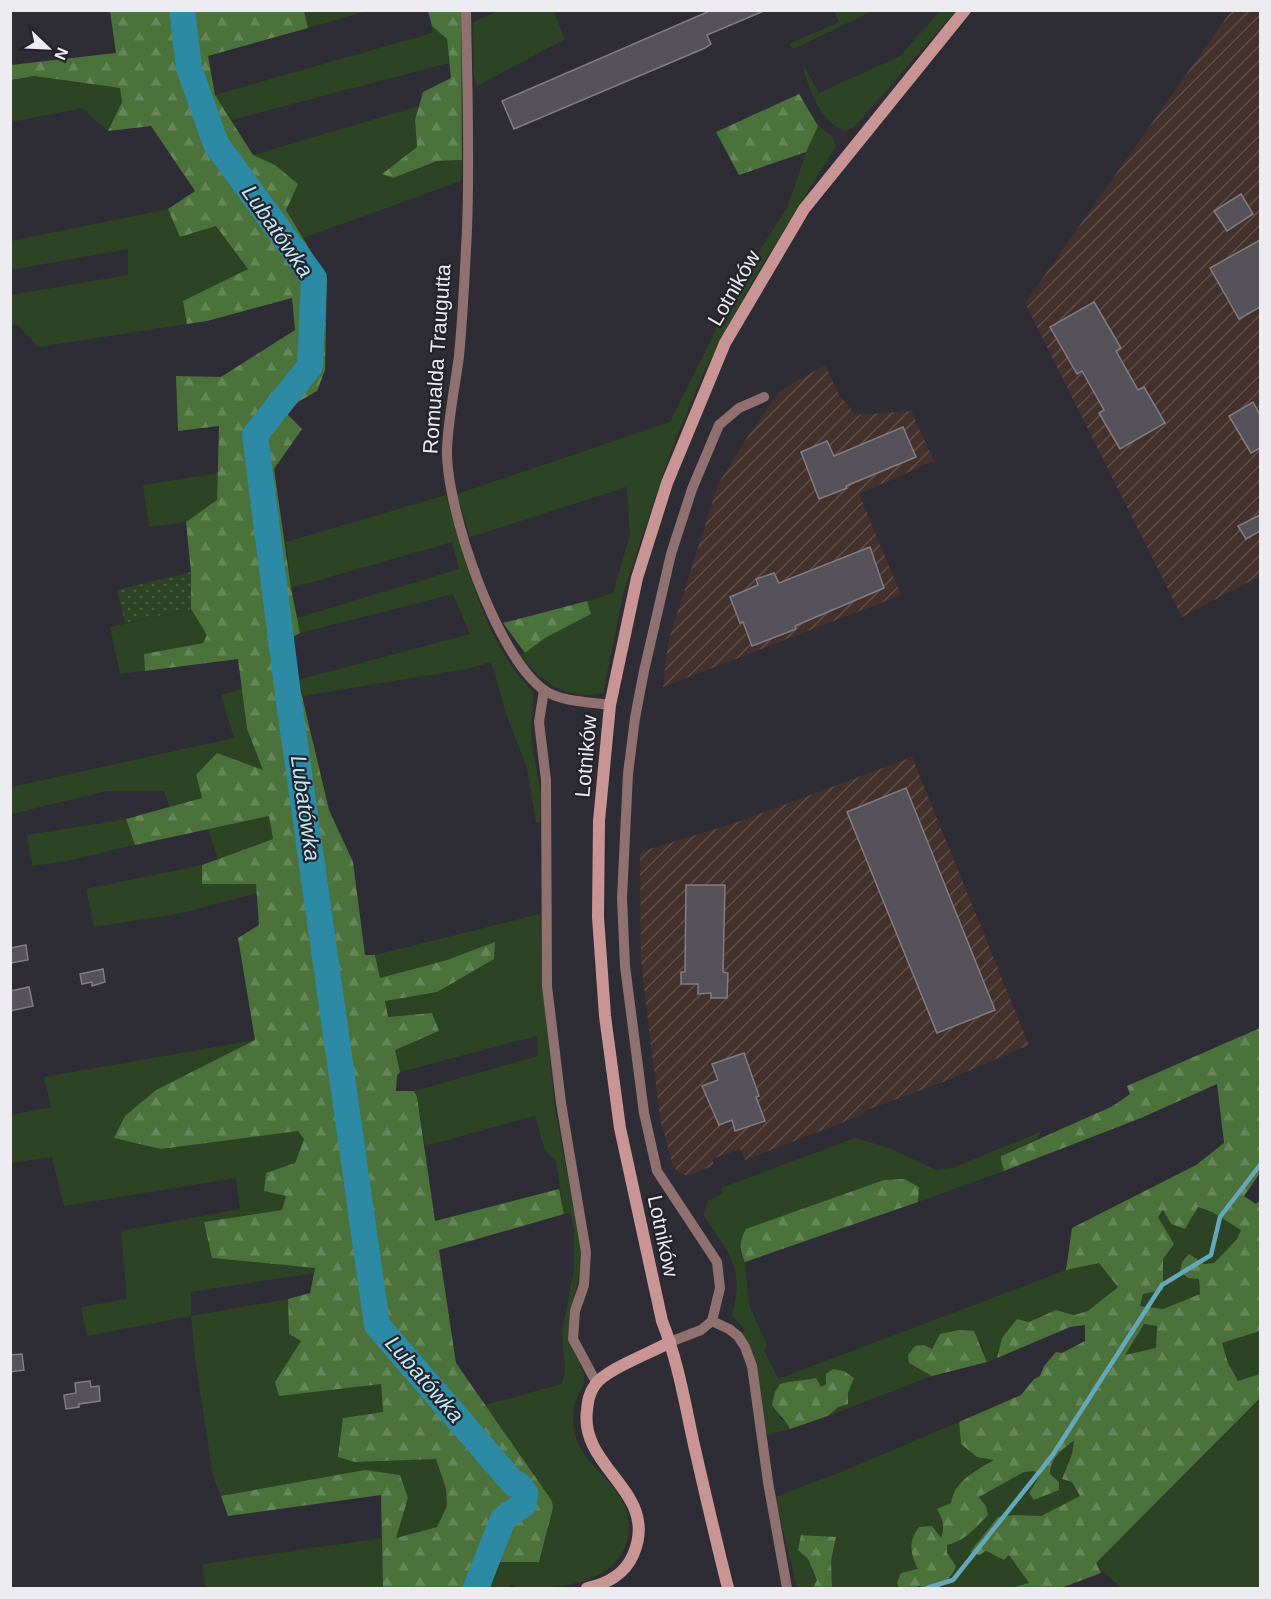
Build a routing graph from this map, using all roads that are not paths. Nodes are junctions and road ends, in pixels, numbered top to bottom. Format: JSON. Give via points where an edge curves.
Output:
{"nodes":[{"id":1,"x":466,"y":10,"type":"edge"},
{"id":2,"x":965,"y":10,"type":"edge"},
{"id":3,"x":764,"y":397,"type":"dead end"},
{"id":4,"x":544,"y":690,"type":"junction"},
{"id":5,"x":610,"y":705,"type":"junction"},
{"id":6,"x":712,"y":1321,"type":"junction"},
{"id":7,"x":670,"y":1342,"type":"junction"},
{"id":8,"x":596,"y":1382,"type":"junction"},
{"id":9,"x":586,"y":1588,"type":"edge"},
{"id":10,"x":728,"y":1588,"type":"edge"},
{"id":11,"x":787,"y":1588,"type":"edge"}],
"edges":[{"from":1,"to":4,"type":"street","name":"Romualda Traugutta","via":[[467,227],[459,353],[447,451],[451,485],[472,567],[492,615],[529,676]]},
{"from":2,"to":5,"type":"street","name":"Lotników","via":[[804,209],[725,343],[667,483],[637,578]]},
{"from":3,"to":6,"type":"street","via":[[739,408],[719,426],[692,489],[671,554],[644,671],[628,774],[622,898],[624,954],[644,1113],[657,1171],[717,1262],[720,1288]]},
{"from":4,"to":5,"type":"street","via":[[555,696]]},
{"from":4,"to":8,"type":"street","via":[[538,722],[546,780],[547,986],[561,1103],[586,1252],[573,1339]]},
{"from":5,"to":7,"type":"street","name":"Lotników","via":[[599,821],[598,906],[605,1016],[620,1128],[662,1321]]},
{"from":6,"to":7,"type":"street","via":[[701,1330]]},
{"from":6,"to":11,"type":"street","via":[[738,1336],[752,1366]]},
{"from":7,"to":8,"type":"street","via":[[619,1366]]},
{"from":7,"to":10,"type":"street","name":"Lotników"},
{"from":8,"to":9,"type":"street","via":[[588,1396],[585,1421],[590,1440],[594,1451],[626,1490],[640,1524],[637,1547],[626,1567],[609,1580]]}]}
